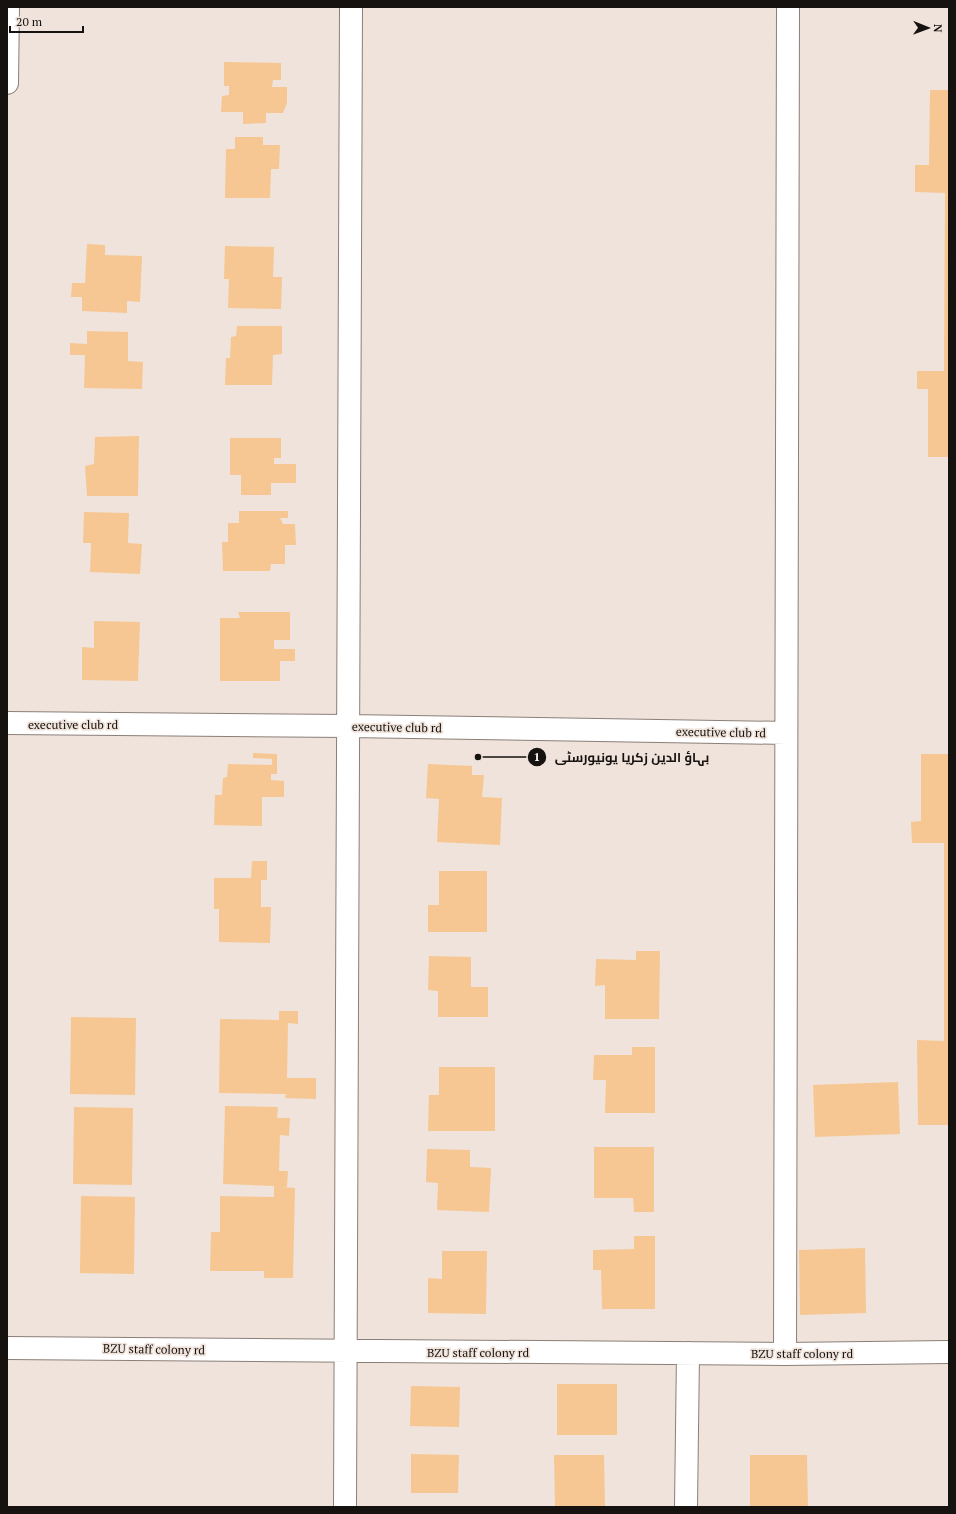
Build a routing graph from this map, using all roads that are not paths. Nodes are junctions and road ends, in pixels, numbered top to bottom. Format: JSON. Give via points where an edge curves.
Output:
{"nodes":[{"id":1,"x":8,"y":7,"type":"edge"},
{"id":2,"x":351,"y":7,"type":"edge"},
{"id":3,"x":788,"y":7,"type":"edge"},
{"id":4,"x":7,"y":83,"type":"edge"},
{"id":5,"x":7,"y":723,"type":"edge"},
{"id":6,"x":348,"y":726,"type":"junction"},
{"id":7,"x":786,"y":733,"type":"junction"},
{"id":8,"x":7,"y":1348,"type":"edge"},
{"id":9,"x":346,"y":1351,"type":"junction"},
{"id":10,"x":949,"y":1352,"type":"edge"},
{"id":11,"x":688,"y":1353,"type":"junction"},
{"id":12,"x":785,"y":1354,"type":"junction"},
{"id":13,"x":345,"y":1507,"type":"edge"},
{"id":14,"x":686,"y":1507,"type":"edge"}],
"edges":[{"from":1,"to":4,"type":"street"},
{"from":2,"to":6,"type":"street"},
{"from":3,"to":7,"type":"street"},
{"from":5,"to":6,"type":"street","name":"executive club rd"},
{"from":6,"to":7,"type":"street","name":"executive club rd"},
{"from":6,"to":9,"type":"street"},
{"from":7,"to":12,"type":"street"},
{"from":8,"to":9,"type":"street","name":"BZU staff colony rd"},
{"from":9,"to":11,"type":"street","name":"BZU staff colony rd"},
{"from":9,"to":13,"type":"street"},
{"from":10,"to":12,"type":"street","name":"BZU staff colony rd"},
{"from":11,"to":12,"type":"street","name":"BZU staff colony rd"},
{"from":11,"to":14,"type":"street"}]}
